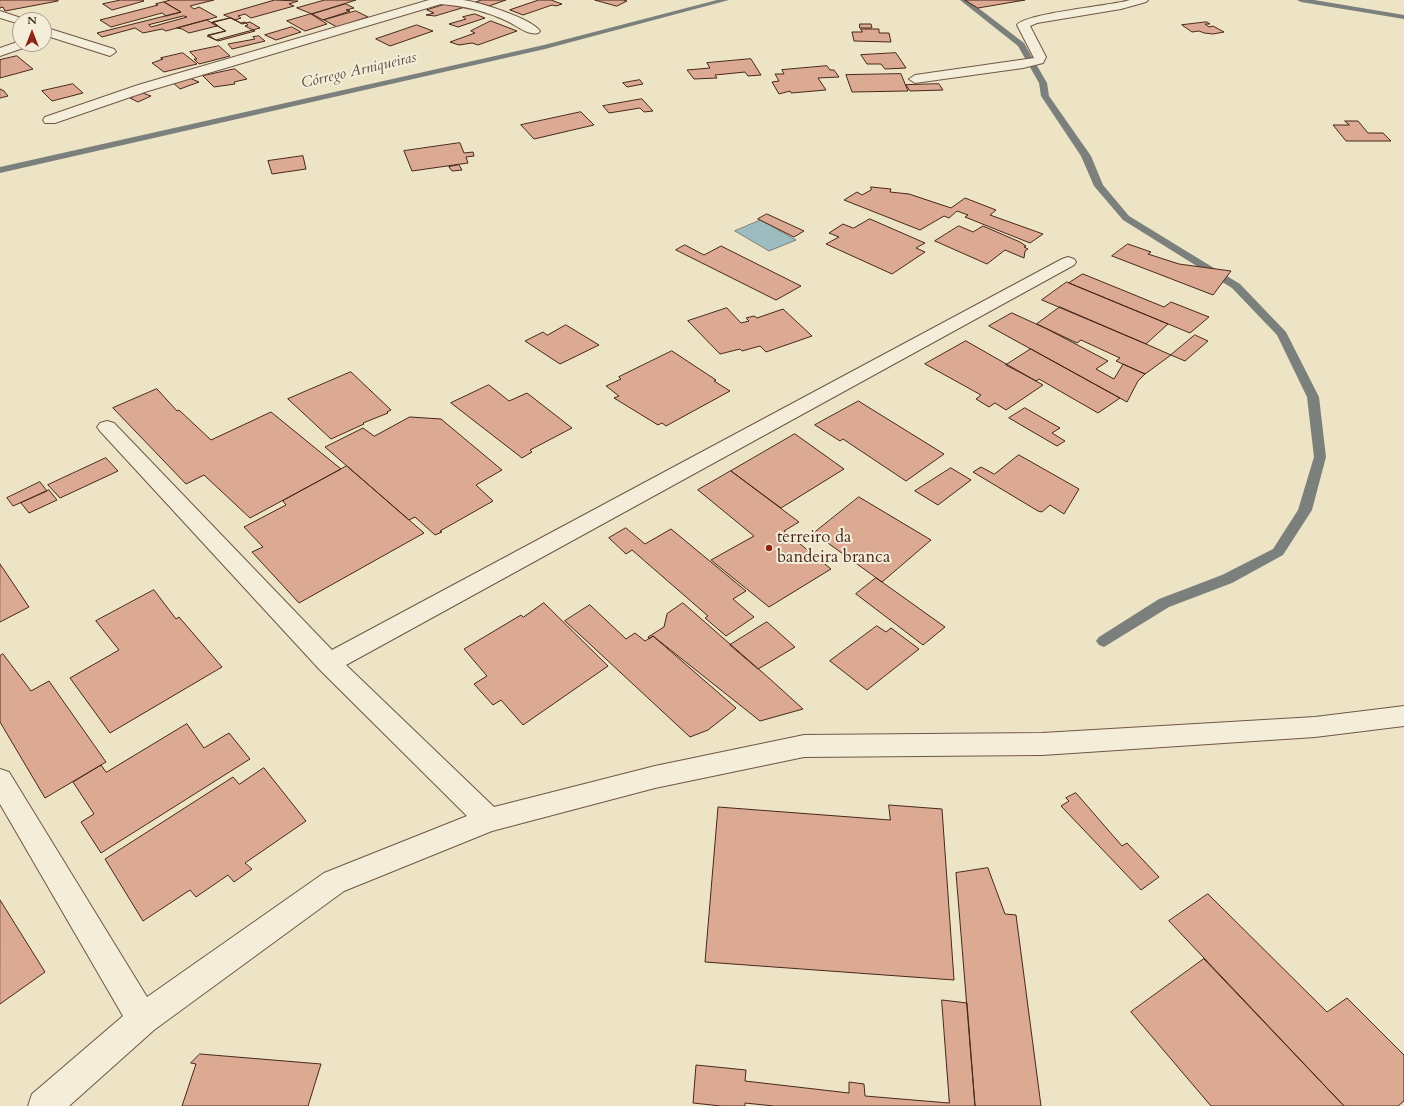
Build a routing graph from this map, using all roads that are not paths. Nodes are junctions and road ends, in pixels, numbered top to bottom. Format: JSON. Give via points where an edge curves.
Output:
{"nodes":[{"id":1,"x":440,"y":0,"type":"edge"},
{"id":2,"x":1142,"y":0,"type":"edge"},
{"id":3,"x":0,"y":14,"type":"edge"},
{"id":4,"x":12,"y":18,"type":"edge"},
{"id":5,"x":534,"y":32,"type":"dead end"},
{"id":6,"x":52,"y":34,"type":"edge"},
{"id":7,"x":12,"y":48,"type":"edge"},
{"id":8,"x":0,"y":52,"type":"edge"},
{"id":9,"x":110,"y":52,"type":"dead end"},
{"id":10,"x":915,"y":79,"type":"dead end"},
{"id":11,"x":50,"y":120,"type":"dead end"},
{"id":12,"x":1068,"y":262,"type":"dead end"},
{"id":13,"x":107,"y":427,"type":"dead end"},
{"id":14,"x":330,"y":663,"type":"junction"},
{"id":15,"x":1404,"y":716,"type":"edge"},
{"id":16,"x":0,"y":780,"type":"edge"},
{"id":17,"x":489,"y":820,"type":"junction"},
{"id":18,"x":144,"y":1019,"type":"junction"},
{"id":19,"x":44,"y":1106,"type":"edge"}],
"edges":[{"from":1,"to":5,"type":"street","via":[[463,2],[494,10]]},
{"from":1,"to":11,"type":"street","via":[[143,88]]},
{"from":2,"to":10,"type":"street","via":[[1121,6],[1034,20],[1023,25],[1040,57],[1039,60]]},
{"from":3,"to":4,"type":"street"},
{"from":6,"to":9,"type":"street"},
{"from":7,"to":8,"type":"street"},
{"from":12,"to":14,"type":"street"},
{"from":13,"to":14,"type":"street"},
{"from":14,"to":17,"type":"street"},
{"from":15,"to":17,"type":"street","via":[[1315,727],[1042,744],[804,746],[655,777]]},
{"from":16,"to":18,"type":"street"},
{"from":17,"to":18,"type":"street","via":[[334,882]]},
{"from":18,"to":19,"type":"street"}]}
